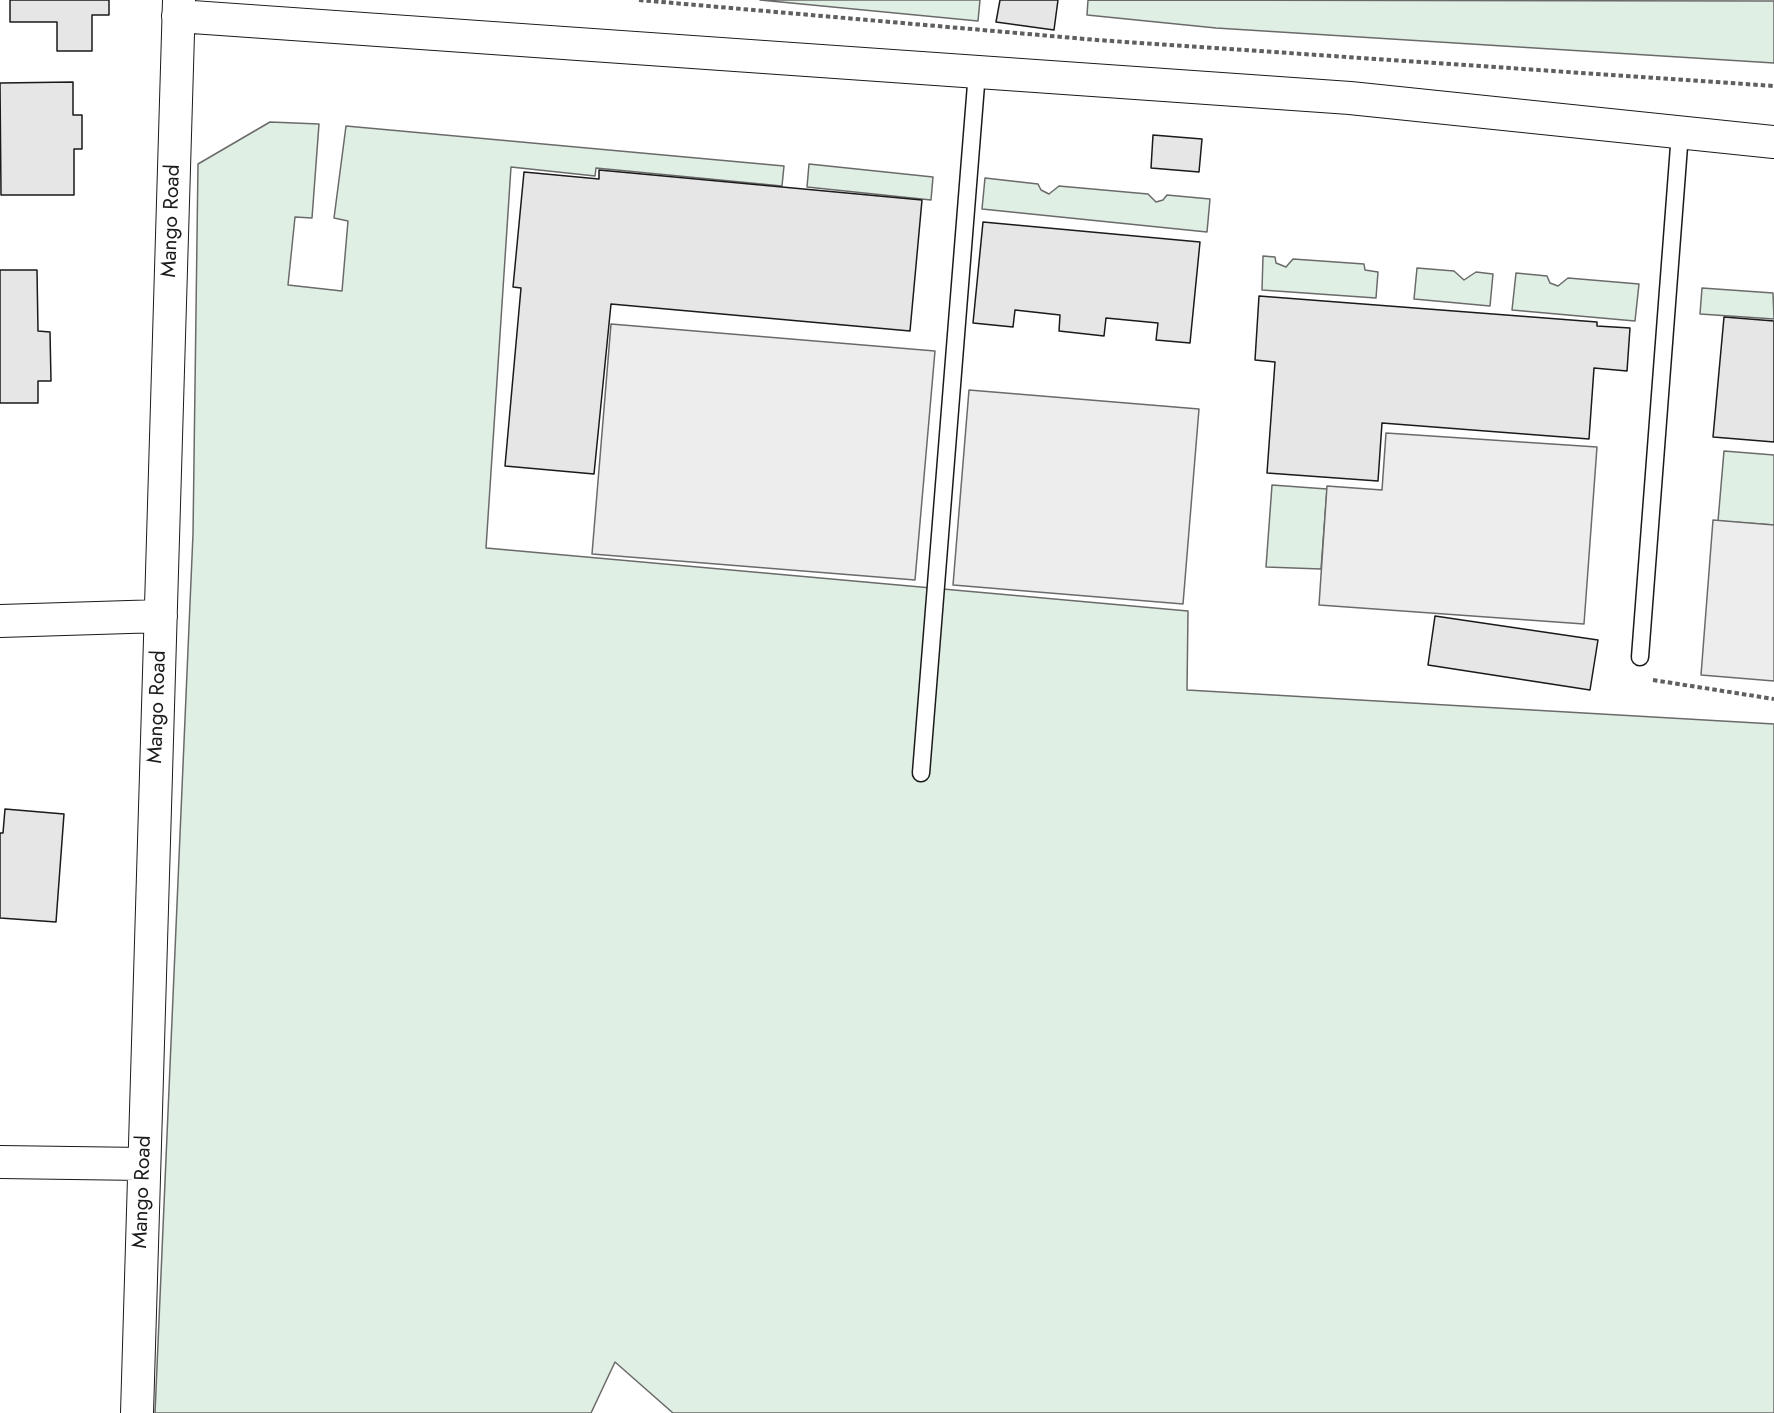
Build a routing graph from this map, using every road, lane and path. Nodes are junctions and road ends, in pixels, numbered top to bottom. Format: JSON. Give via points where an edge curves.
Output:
{"nodes":[{"id":1,"x":639,"y":0,"type":"edge"},
{"id":2,"x":178,"y":8,"type":"edge"},
{"id":3,"x":977,"y":72,"type":"junction"},
{"id":4,"x":1774,"y":86,"type":"edge"},
{"id":5,"x":1680,"y":133,"type":"junction"},
{"id":6,"x":1774,"y":142,"type":"edge"},
{"id":7,"x":161,"y":616,"type":"junction"},
{"id":8,"x":0,"y":621,"type":"edge"},
{"id":9,"x":1640,"y":657,"type":"joint"},
{"id":10,"x":1774,"y":699,"type":"edge"},
{"id":11,"x":921,"y":772,"type":"dead end"},
{"id":12,"x":0,"y":1162,"type":"edge"},
{"id":13,"x":143,"y":1164,"type":"junction"},
{"id":14,"x":137,"y":1413,"type":"edge"}],
"edges":[{"from":1,"to":4,"type":"path","via":[[1097,40]]},
{"from":2,"to":3,"type":"street"},
{"from":2,"to":7,"type":"street","name":"Mango Road"},
{"from":3,"to":5,"type":"street","via":[[1350,98]]},
{"from":3,"to":11,"type":"lane"},
{"from":5,"to":6,"type":"street"},
{"from":5,"to":9,"type":"lane"},
{"from":7,"to":8,"type":"street"},
{"from":7,"to":13,"type":"street","name":"Mango Road"},
{"from":9,"to":10,"type":"path","via":[[1652,680]]},
{"from":12,"to":13,"type":"street"},
{"from":13,"to":14,"type":"street","name":"Mango Road"}]}
